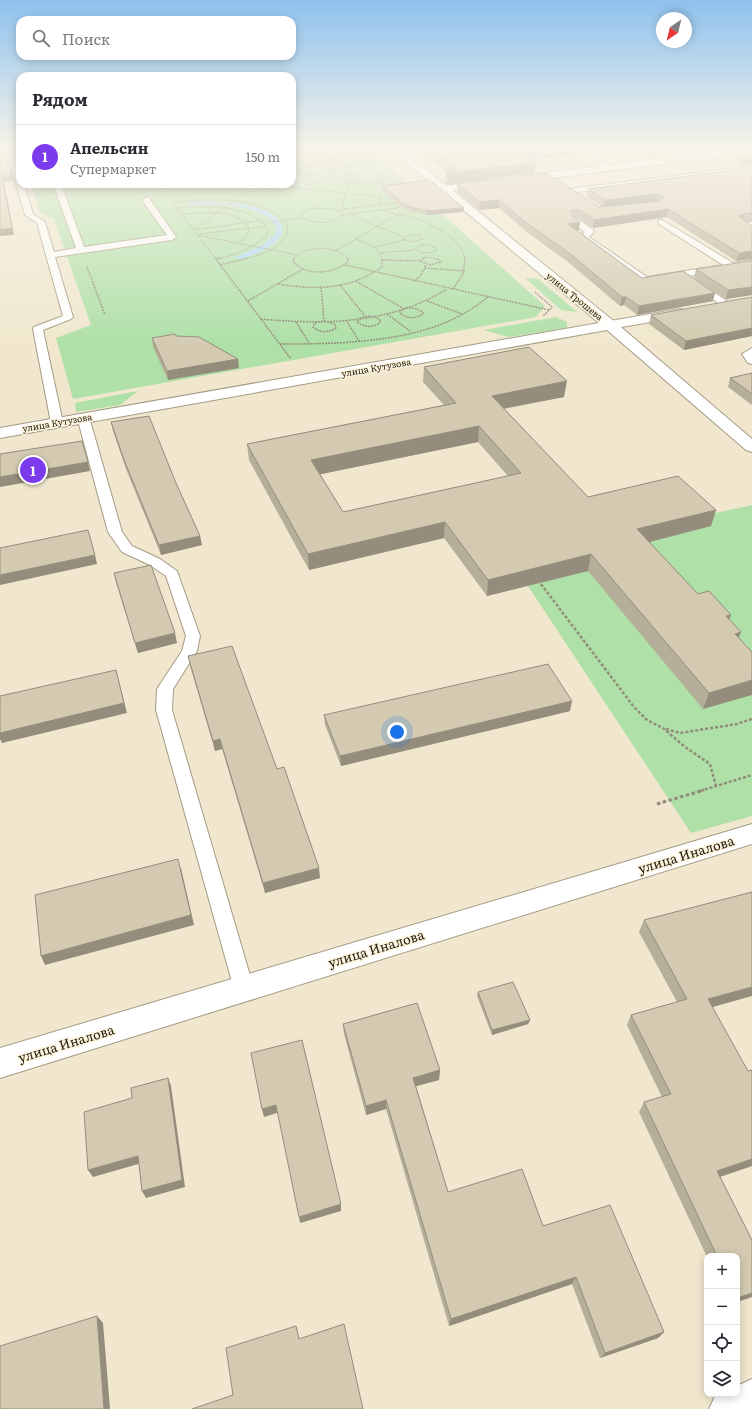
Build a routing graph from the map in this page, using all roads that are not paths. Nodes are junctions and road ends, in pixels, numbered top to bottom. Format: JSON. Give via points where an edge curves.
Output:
{"nodes":[{"id":1,"x":30,"y":214,"type":"edge"},
{"id":2,"x":68,"y":214,"type":"edge"},
{"id":3,"x":156,"y":214,"type":"edge"},
{"id":4,"x":474,"y":214,"type":"edge"},
{"id":5,"x":575,"y":221,"type":"edge"},
{"id":6,"x":662,"y":222,"type":"edge"},
{"id":7,"x":752,"y":224,"type":"edge"},
{"id":8,"x":752,"y":231,"type":"edge"},
{"id":9,"x":81,"y":250,"type":"junction"},
{"id":10,"x":50,"y":255,"type":"junction"},
{"id":11,"x":752,"y":263,"type":"edge"},
{"id":12,"x":731,"y":266,"type":"junction"},
{"id":13,"x":682,"y":275,"type":"junction"},
{"id":14,"x":733,"y":303,"type":"joint"},
{"id":15,"x":711,"y":307,"type":"edge"},
{"id":16,"x":696,"y":310,"type":"edge"},
{"id":17,"x":610,"y":325,"type":"junction"},
{"id":18,"x":752,"y":351,"type":"edge"},
{"id":19,"x":752,"y":361,"type":"edge"},
{"id":20,"x":83,"y":417,"type":"junction"},
{"id":21,"x":57,"y":422,"type":"junction"},
{"id":22,"x":0,"y":432,"type":"edge"},
{"id":23,"x":752,"y":447,"type":"edge"},
{"id":24,"x":752,"y":834,"type":"edge"},
{"id":25,"x":244,"y":988,"type":"junction"},
{"id":26,"x":0,"y":1063,"type":"edge"},
{"id":27,"x":752,"y":1398,"type":"edge"},
{"id":28,"x":728,"y":1409,"type":"edge"}],
"edges":[{"from":1,"to":10,"type":"lane","via":[[41,222]]},
{"from":2,"to":9,"type":"lane"},
{"from":3,"to":9,"type":"lane","via":[[172,237]]},
{"from":4,"to":17,"type":"street","name":"улица Трошева"},
{"from":5,"to":13,"type":"lane","via":[[590,232],[584,237],[645,280]]},
{"from":6,"to":12,"type":"lane"},
{"from":7,"to":8,"type":"lane","via":[[742,226]]},
{"from":9,"to":10,"type":"lane"},
{"from":10,"to":21,"type":"lane","via":[[68,318],[38,329]]},
{"from":11,"to":12,"type":"lane"},
{"from":12,"to":13,"type":"lane"},
{"from":13,"to":14,"type":"lane"},
{"from":14,"to":15,"type":"street"},
{"from":16,"to":17,"type":"street","name":"улица Кутузова"},
{"from":17,"to":20,"type":"street","name":"улица Кутузова"},
{"from":17,"to":23,"type":"street","name":"улица Трошева"},
{"from":18,"to":19,"type":"lane","via":[[747,354]]},
{"from":20,"to":21,"type":"street","name":"улица Кутузова"},
{"from":20,"to":25,"type":"lane","via":[[115,532],[127,549],[155,562],[172,574],[193,636],[189,651],[165,689],[164,710]]},
{"from":21,"to":22,"type":"street","name":"улица Кутузова"},
{"from":24,"to":25,"type":"street","name":"улица Иналова"},
{"from":25,"to":26,"type":"street","name":"улица Иналова"},
{"from":27,"to":28,"type":"street"}]}
